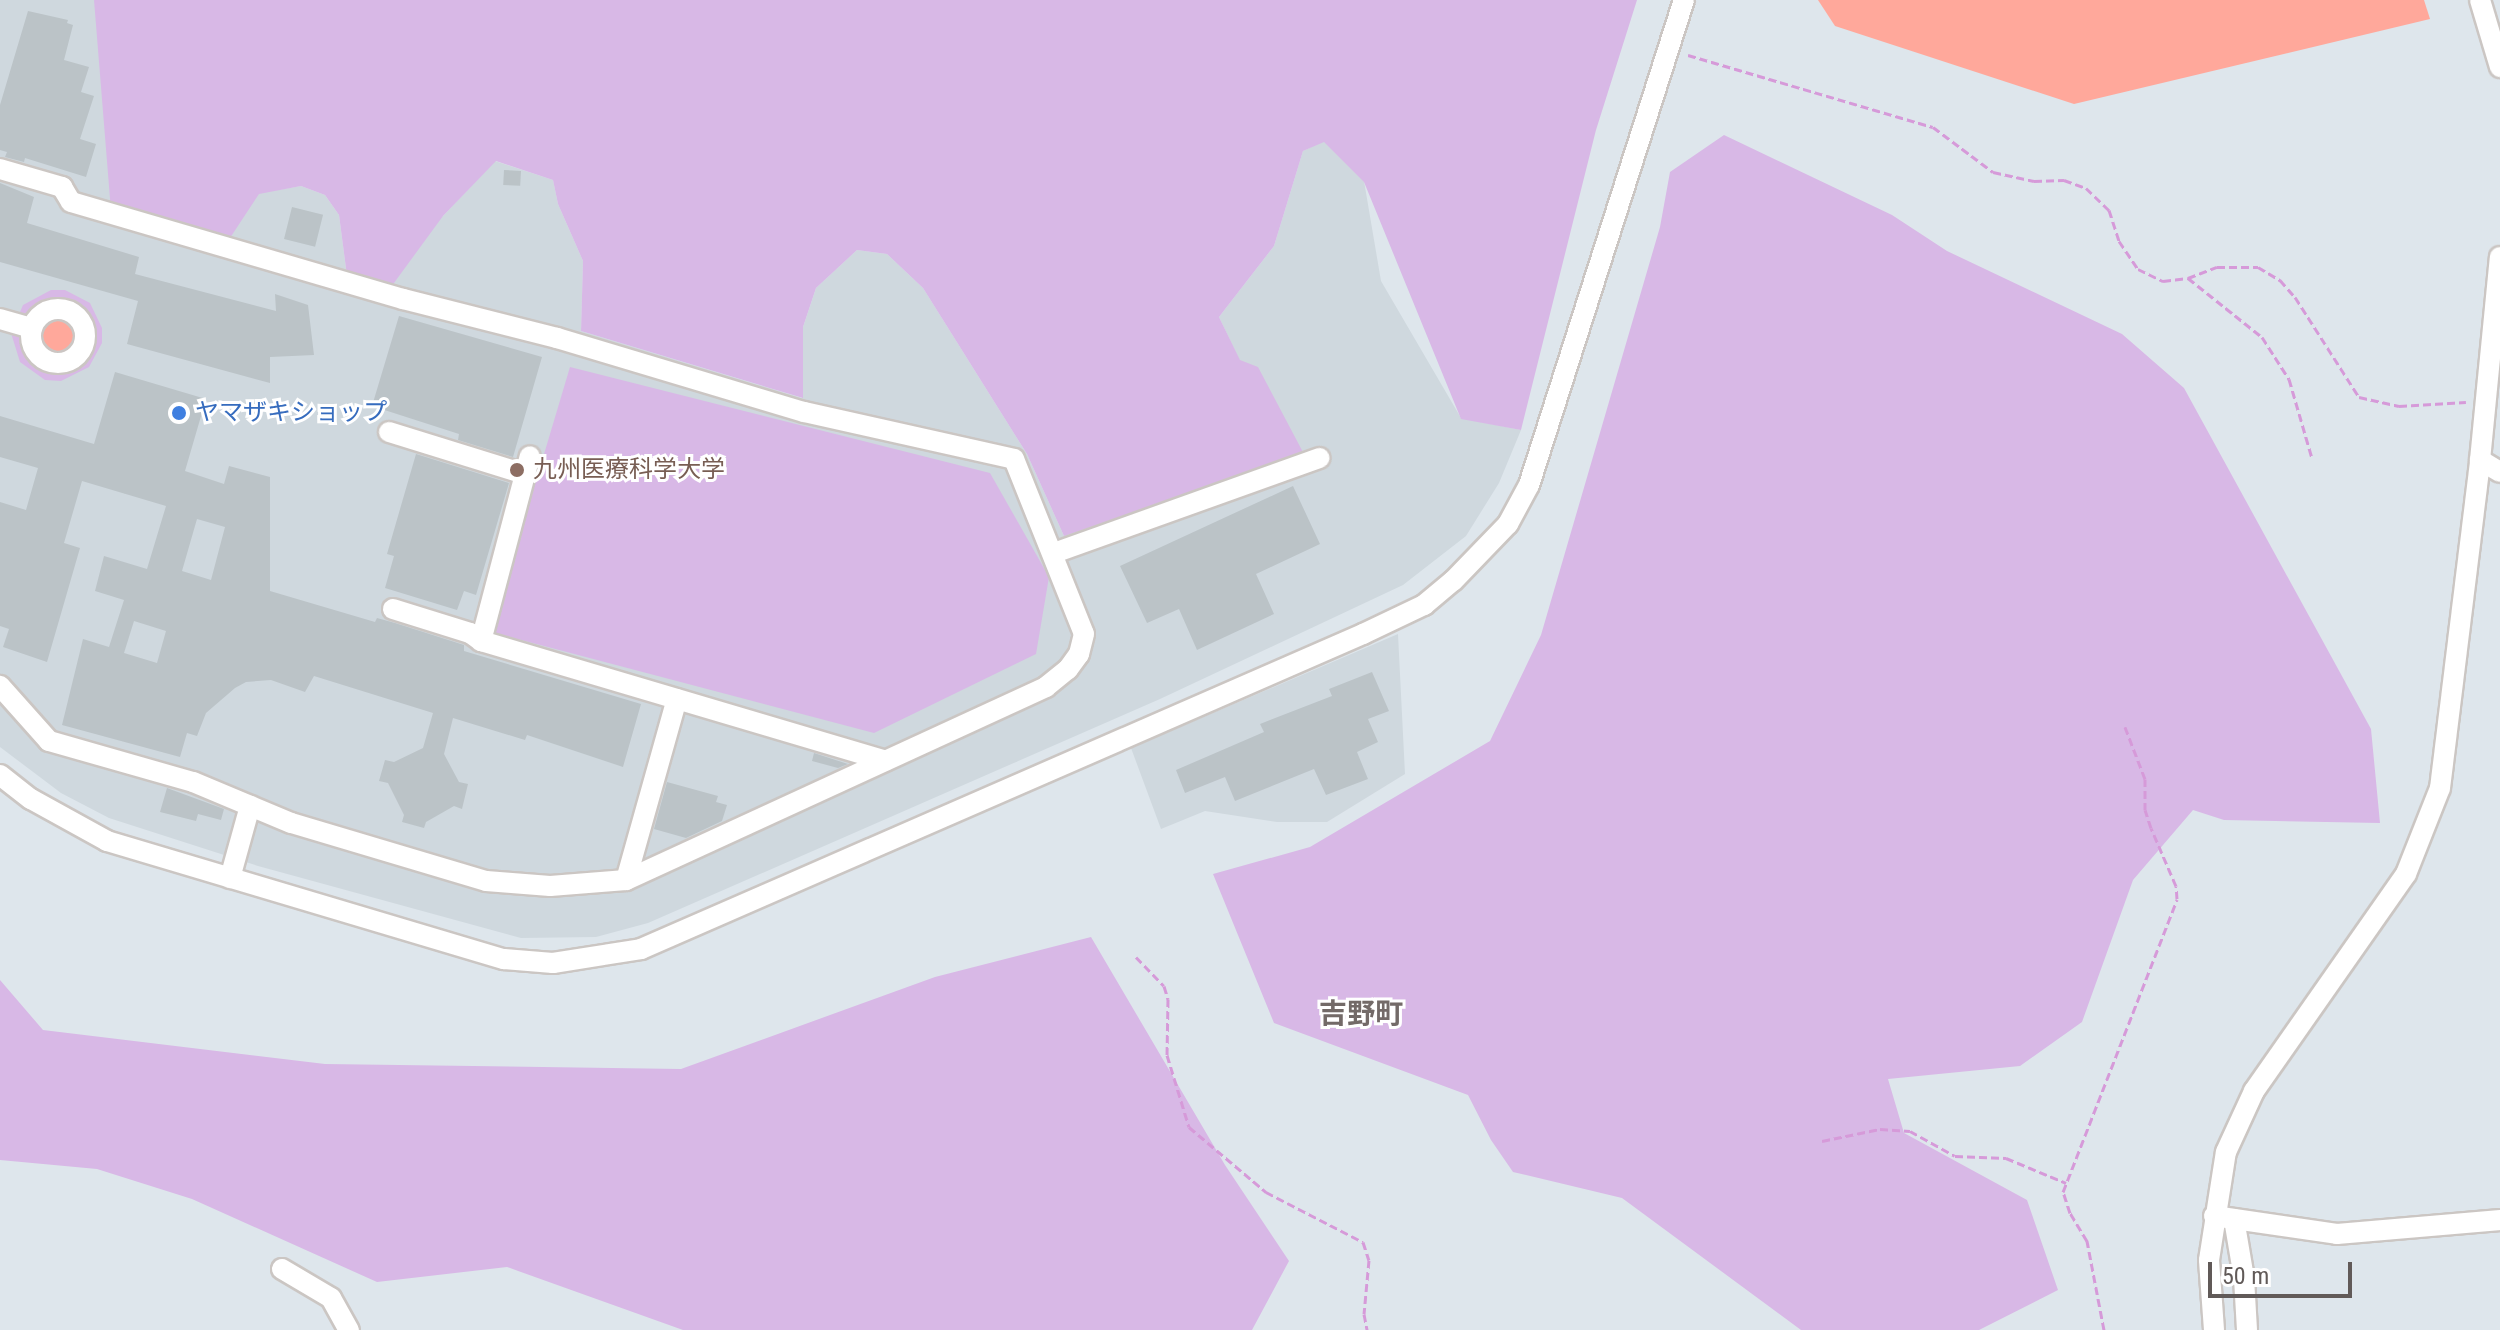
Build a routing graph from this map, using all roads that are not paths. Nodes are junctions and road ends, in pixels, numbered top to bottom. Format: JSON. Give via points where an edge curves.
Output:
{"nodes":[{"id":1,"x":1684,"y":0,"type":"edge"},
{"id":2,"x":2480,"y":0,"type":"edge"},
{"id":3,"x":2500,"y":67,"type":"edge"},
{"id":4,"x":0,"y":169,"type":"edge"},
{"id":5,"x":2500,"y":257,"type":"edge"},
{"id":6,"x":0,"y":319,"type":"edge"},
{"id":7,"x":32,"y":328,"type":"dead end"},
{"id":8,"x":2496,"y":348,"type":"edge"},
{"id":9,"x":389,"y":432,"type":"dead end"},
{"id":10,"x":1319,"y":458,"type":"dead end"},
{"id":11,"x":2480,"y":460,"type":"junction"},
{"id":12,"x":2500,"y":472,"type":"edge"},
{"id":13,"x":1054,"y":553,"type":"junction"},
{"id":14,"x":393,"y":609,"type":"dead end"},
{"id":15,"x":481,"y":641,"type":"junction"},
{"id":16,"x":0,"y":686,"type":"edge"},
{"id":17,"x":677,"y":699,"type":"junction"},
{"id":18,"x":885,"y":761,"type":"junction"},
{"id":19,"x":0,"y":775,"type":"edge"},
{"id":20,"x":250,"y":806,"type":"junction"},
{"id":21,"x":230,"y":878,"type":"junction"},
{"id":22,"x":626,"y":880,"type":"junction"},
{"id":23,"x":2224,"y":1218,"type":"junction"},
{"id":24,"x":2500,"y":1220,"type":"edge"},
{"id":25,"x":282,"y":1269,"type":"dead end"},
{"id":26,"x":349,"y":1330,"type":"edge"},
{"id":27,"x":2214,"y":1330,"type":"edge"},
{"id":28,"x":2247,"y":1330,"type":"edge"}],
"edges":[{"from":1,"to":21,"type":"street","via":[[1529,485],[1508,524],[1485,551],[1424,605],[641,949],[553,963],[504,959]]},
{"from":2,"to":3,"type":"street"},
{"from":4,"to":13,"type":"street","via":[[62,187],[71,202],[403,299],[557,338],[804,412],[1014,459]]},
{"from":5,"to":8,"type":"street"},
{"from":6,"to":7,"type":"street"},
{"from":8,"to":11,"type":"street"},
{"from":9,"to":15,"type":"street","via":[[528,465]]},
{"from":10,"to":13,"type":"street"},
{"from":11,"to":12,"type":"street"},
{"from":11,"to":23,"type":"street","via":[[2440,788],[2406,874],[2254,1091],[2226,1152]]},
{"from":13,"to":18,"type":"street","via":[[1084,634],[1068,669],[1046,687]]},
{"from":14,"to":15,"type":"street"},
{"from":15,"to":17,"type":"street"},
{"from":16,"to":20,"type":"street","via":[[49,741],[193,782]]},
{"from":17,"to":18,"type":"street"},
{"from":17,"to":22,"type":"street"},
{"from":18,"to":22,"type":"street"},
{"from":19,"to":21,"type":"street","via":[[31,799],[107,841]]},
{"from":20,"to":21,"type":"street"},
{"from":20,"to":22,"type":"street","via":[[486,881],[550,886]]},
{"from":23,"to":24,"type":"street","via":[[2337,1234]]},
{"from":23,"to":27,"type":"street","via":[[2209,1260]]},
{"from":23,"to":28,"type":"street","via":[[2244,1278]]},
{"from":25,"to":26,"type":"street","via":[[331,1298]]}]}
